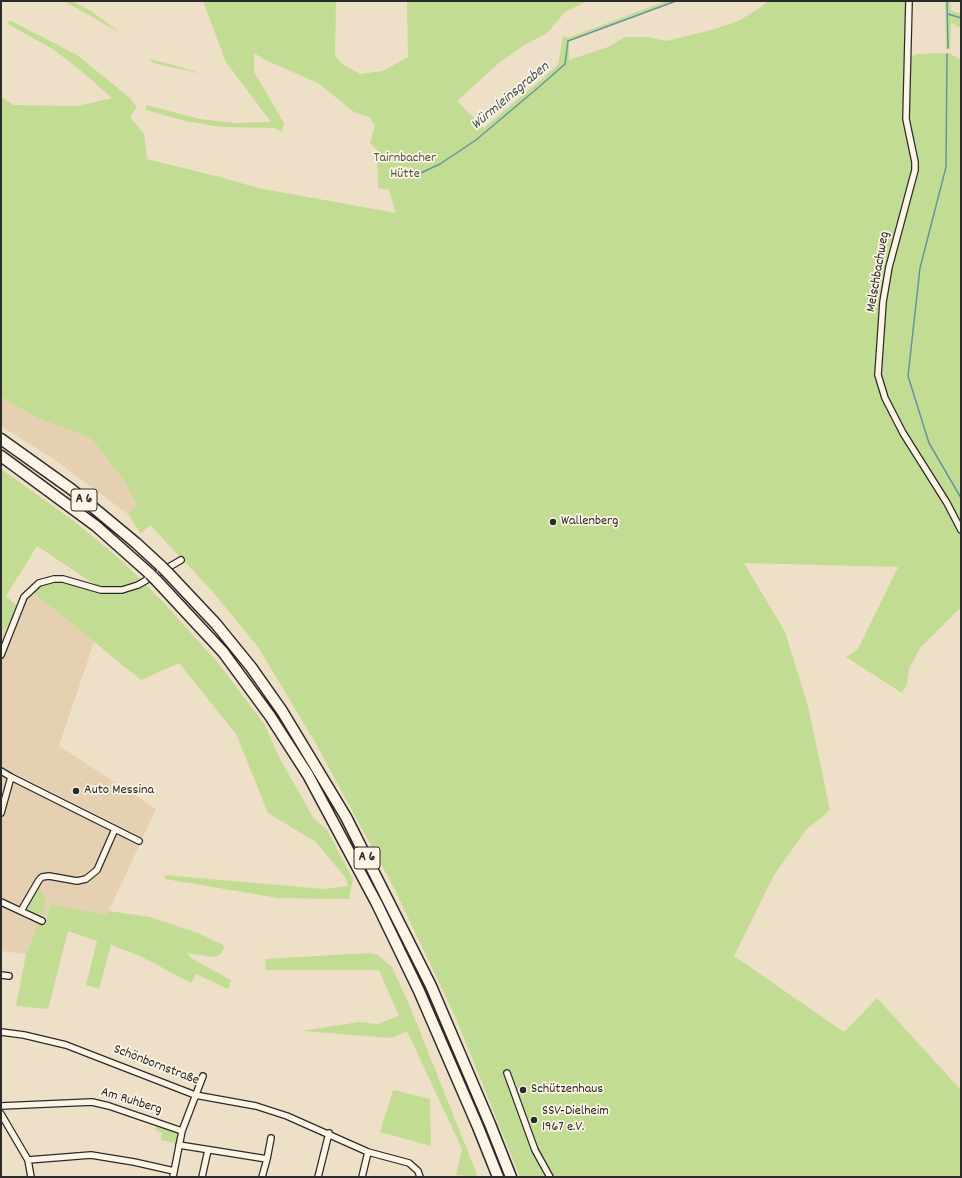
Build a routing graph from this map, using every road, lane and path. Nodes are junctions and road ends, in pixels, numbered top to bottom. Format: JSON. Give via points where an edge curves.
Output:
{"nodes":[{"id":1,"x":909,"y":1,"type":"edge"},
{"id":2,"x":1,"y":439,"type":"edge"},
{"id":3,"x":1,"y":456,"type":"edge"},
{"id":4,"x":961,"y":530,"type":"edge"},
{"id":5,"x":181,"y":560,"type":"dead end"},
{"id":6,"x":1,"y":655,"type":"edge"},
{"id":7,"x":1,"y":771,"type":"edge"},
{"id":8,"x":11,"y":777,"type":"junction"},
{"id":9,"x":1,"y":813,"type":"edge"},
{"id":10,"x":115,"y":829,"type":"junction"},
{"id":11,"x":139,"y":841,"type":"dead end"},
{"id":12,"x":1,"y":902,"type":"edge"},
{"id":13,"x":21,"y":911,"type":"junction"},
{"id":14,"x":42,"y":921,"type":"dead end"},
{"id":15,"x":1,"y":974,"type":"edge"},
{"id":16,"x":9,"y":976,"type":"dead end"},
{"id":17,"x":1,"y":1032,"type":"edge"},
{"id":18,"x":506,"y":1072,"type":"dead end"},
{"id":19,"x":203,"y":1076,"type":"dead end"},
{"id":20,"x":195,"y":1095,"type":"junction"},
{"id":21,"x":1,"y":1106,"type":"edge"},
{"id":22,"x":1,"y":1114,"type":"edge"},
{"id":23,"x":182,"y":1131,"type":"junction"},
{"id":24,"x":329,"y":1134,"type":"junction"},
{"id":25,"x":271,"y":1138,"type":"dead end"},
{"id":26,"x":179,"y":1145,"type":"junction"},
{"id":27,"x":208,"y":1150,"type":"junction"},
{"id":28,"x":368,"y":1152,"type":"junction"},
{"id":29,"x":267,"y":1159,"type":"junction"},
{"id":30,"x":28,"y":1160,"type":"junction"},
{"id":31,"x":174,"y":1174,"type":"edge"},
{"id":32,"x":31,"y":1177,"type":"edge"},
{"id":33,"x":202,"y":1177,"type":"edge"},
{"id":34,"x":262,"y":1177,"type":"edge"},
{"id":35,"x":318,"y":1177,"type":"edge"},
{"id":36,"x":362,"y":1177,"type":"edge"},
{"id":37,"x":420,"y":1177,"type":"edge"},
{"id":38,"x":498,"y":1177,"type":"edge"},
{"id":39,"x":511,"y":1177,"type":"edge"},
{"id":40,"x":550,"y":1177,"type":"edge"}],
"edges":[{"from":1,"to":4,"type":"street","name":"Melschbachweg","via":[[906,119],[915,170],[889,267],[883,302],[878,375],[885,398],[903,433]]},
{"from":2,"to":39,"type":"highway","number":"A 6","via":[[82,497],[165,570],[216,624],[282,711],[346,817],[431,986]]},
{"from":3,"to":38,"type":"highway","number":"A 6","via":[[90,521],[153,577],[223,652],[270,716],[308,775],[374,897],[419,991]]},
{"from":5,"to":6,"type":"street","via":[[138,585],[122,590],[101,590],[63,579],[39,583],[24,597]]},
{"from":7,"to":8,"type":"street"},
{"from":8,"to":9,"type":"street"},
{"from":8,"to":10,"type":"street"},
{"from":10,"to":11,"type":"street"},
{"from":10,"to":13,"type":"street","via":[[97,870],[86,879],[77,882],[42,877]]},
{"from":12,"to":13,"type":"street"},
{"from":13,"to":14,"type":"street"},
{"from":15,"to":16,"type":"street"},
{"from":17,"to":20,"type":"street","name":"Schönbornstraße","via":[[66,1045]]},
{"from":18,"to":40,"type":"street","via":[[535,1150]]},
{"from":19,"to":20,"type":"street"},
{"from":20,"to":23,"type":"street"},
{"from":20,"to":24,"type":"street","name":"Schönbornstraße","via":[[256,1106]]},
{"from":21,"to":23,"type":"street","name":"Am Ruhberg","via":[[92,1102]]},
{"from":22,"to":30,"type":"street"},
{"from":23,"to":26,"type":"street"},
{"from":24,"to":28,"type":"street","name":"Schönbornstraße"},
{"from":24,"to":35,"type":"street"},
{"from":25,"to":29,"type":"street"},
{"from":26,"to":27,"type":"street"},
{"from":26,"to":31,"type":"street"},
{"from":27,"to":29,"type":"street"},
{"from":27,"to":33,"type":"street"},
{"from":28,"to":36,"type":"street"},
{"from":28,"to":37,"type":"street","name":"Schönbornstraße","via":[[409,1163],[418,1171]]},
{"from":29,"to":34,"type":"street"},
{"from":30,"to":31,"type":"street","via":[[91,1155],[134,1162]]},
{"from":30,"to":32,"type":"street"}]}
